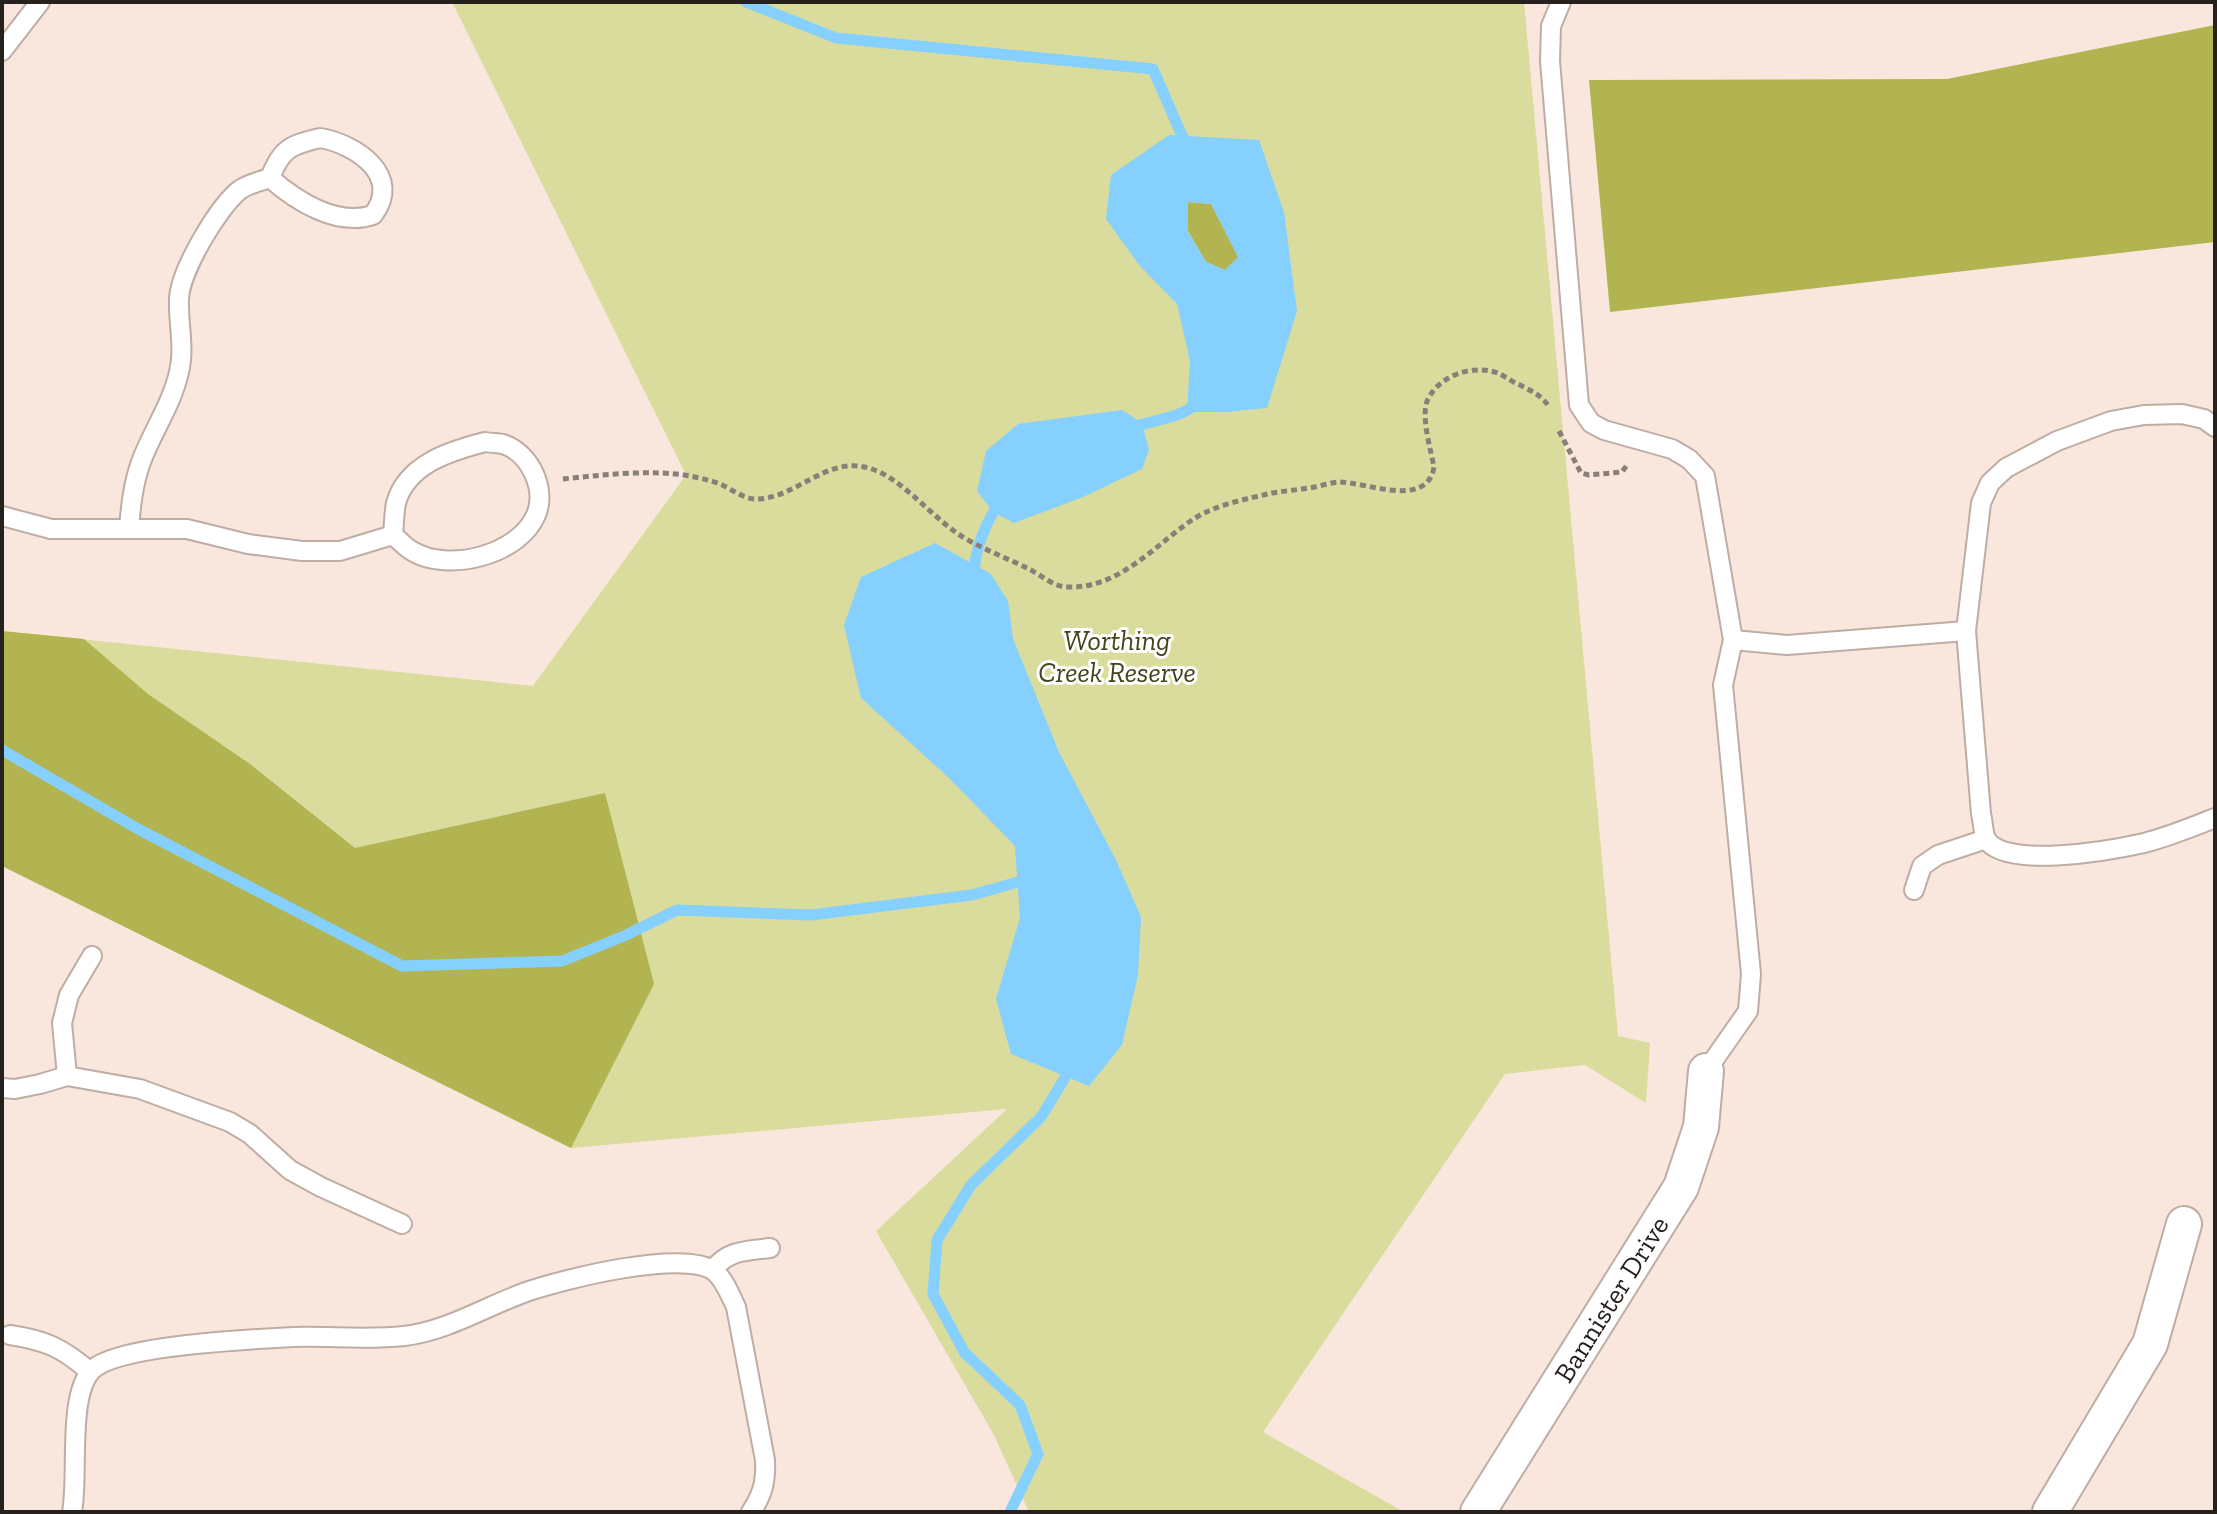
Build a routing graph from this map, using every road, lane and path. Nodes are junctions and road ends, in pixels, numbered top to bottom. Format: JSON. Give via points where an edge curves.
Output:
{"nodes":[{"id":1,"x":40,"y":2,"type":"edge"},
{"id":2,"x":1561,"y":2,"type":"edge"},
{"id":3,"x":2,"y":51,"type":"edge"},
{"id":4,"x":270,"y":178,"type":"junction"},
{"id":5,"x":1553,"y":417,"type":"dead end"},
{"id":6,"x":2215,"y":427,"type":"edge"},
{"id":7,"x":1559,"y":429,"type":"dead end"},
{"id":8,"x":1645,"y":441,"type":"junction"},
{"id":9,"x":537,"y":482,"type":"junction"},
{"id":10,"x":2,"y":516,"type":"edge"},
{"id":11,"x":129,"y":528,"type":"junction"},
{"id":12,"x":393,"y":535,"type":"junction"},
{"id":13,"x":1966,"y":631,"type":"junction"},
{"id":14,"x":1733,"y":640,"type":"junction"},
{"id":15,"x":2215,"y":818,"type":"edge"},
{"id":16,"x":1986,"y":839,"type":"junction"},
{"id":17,"x":1914,"y":890,"type":"dead end"},
{"id":18,"x":92,"y":956,"type":"dead end"},
{"id":19,"x":1706,"y":1071,"type":"joint"},
{"id":20,"x":67,"y":1076,"type":"junction"},
{"id":21,"x":2,"y":1088,"type":"edge"},
{"id":22,"x":402,"y":1224,"type":"dead end"},
{"id":23,"x":2184,"y":1224,"type":"dead end"},
{"id":24,"x":770,"y":1248,"type":"dead end"},
{"id":25,"x":713,"y":1270,"type":"junction"},
{"id":26,"x":10,"y":1335,"type":"dead end"},
{"id":27,"x":90,"y":1372,"type":"junction"},
{"id":28,"x":72,"y":1512,"type":"edge"},
{"id":29,"x":751,"y":1512,"type":"edge"},
{"id":30,"x":1478,"y":1512,"type":"edge"},
{"id":31,"x":2050,"y":1512,"type":"edge"}],
"edges":[{"from":1,"to":3,"type":"lane"},
{"from":2,"to":8,"type":"lane","via":[[1551,26],[1550,61],[1579,405],[1591,423]]},
{"from":4,"to":4,"type":"lane","via":[[279,156],[320,138],[361,153],[381,180],[383,195],[373,215],[347,219],[314,208]]},
{"from":4,"to":11,"type":"lane","via":[[230,198],[184,275],[179,373],[141,461]]},
{"from":5,"to":9,"type":"path","via":[[1541,396],[1500,373],[1455,374],[1427,400],[1434,467],[1427,483],[1399,491],[1338,482],[1238,501],[1193,520],[1143,561],[1089,586],[1063,587],[965,539],[871,468],[837,467],[789,491],[756,499],[686,475]]},
{"from":6,"to":13,"type":"lane","via":[[2182,414],[2111,421],[2006,468],[1990,483],[1981,503]]},
{"from":7,"to":8,"type":"path","via":[[1581,473],[1589,475],[1622,472]]},
{"from":8,"to":14,"type":"lane","via":[[1672,449],[1705,476]]},
{"from":9,"to":12,"type":"lane","via":[[535,517],[500,549],[472,560],[443,561],[412,552]]},
{"from":9,"to":12,"type":"lane","via":[[521,454],[503,444],[485,442],[459,449],[421,467],[406,482],[396,504]]},
{"from":10,"to":11,"type":"lane","via":[[51,529]]},
{"from":11,"to":12,"type":"lane","via":[[187,529],[302,551],[340,551]]},
{"from":13,"to":14,"type":"lane","via":[[1787,645]]},
{"from":13,"to":16,"type":"lane"},
{"from":14,"to":19,"type":"lane","via":[[1723,685],[1751,974],[1748,1011]]},
{"from":15,"to":16,"type":"lane","via":[[2148,842],[2041,856],[2014,855]]},
{"from":16,"to":17,"type":"lane","via":[[1922,866]]},
{"from":18,"to":20,"type":"lane","via":[[69,995],[62,1023]]},
{"from":19,"to":30,"type":"street","name":"Bannister Drive","via":[[1701,1127],[1681,1187]]},
{"from":20,"to":21,"type":"lane"},
{"from":20,"to":22,"type":"lane","via":[[140,1089],[230,1122],[290,1170]]},
{"from":23,"to":31,"type":"street","via":[[2150,1344]]},
{"from":24,"to":25,"type":"lane","via":[[736,1253],[721,1259]]},
{"from":25,"to":27,"type":"lane","via":[[661,1263],[617,1269],[530,1291],[440,1328],[405,1336],[294,1337],[163,1348],[105,1360]]},
{"from":25,"to":29,"type":"lane","via":[[736,1307],[765,1460],[766,1480]]},
{"from":26,"to":27,"type":"lane","via":[[41,1340],[69,1353]]},
{"from":27,"to":28,"type":"lane","via":[[77,1416]]}]}
